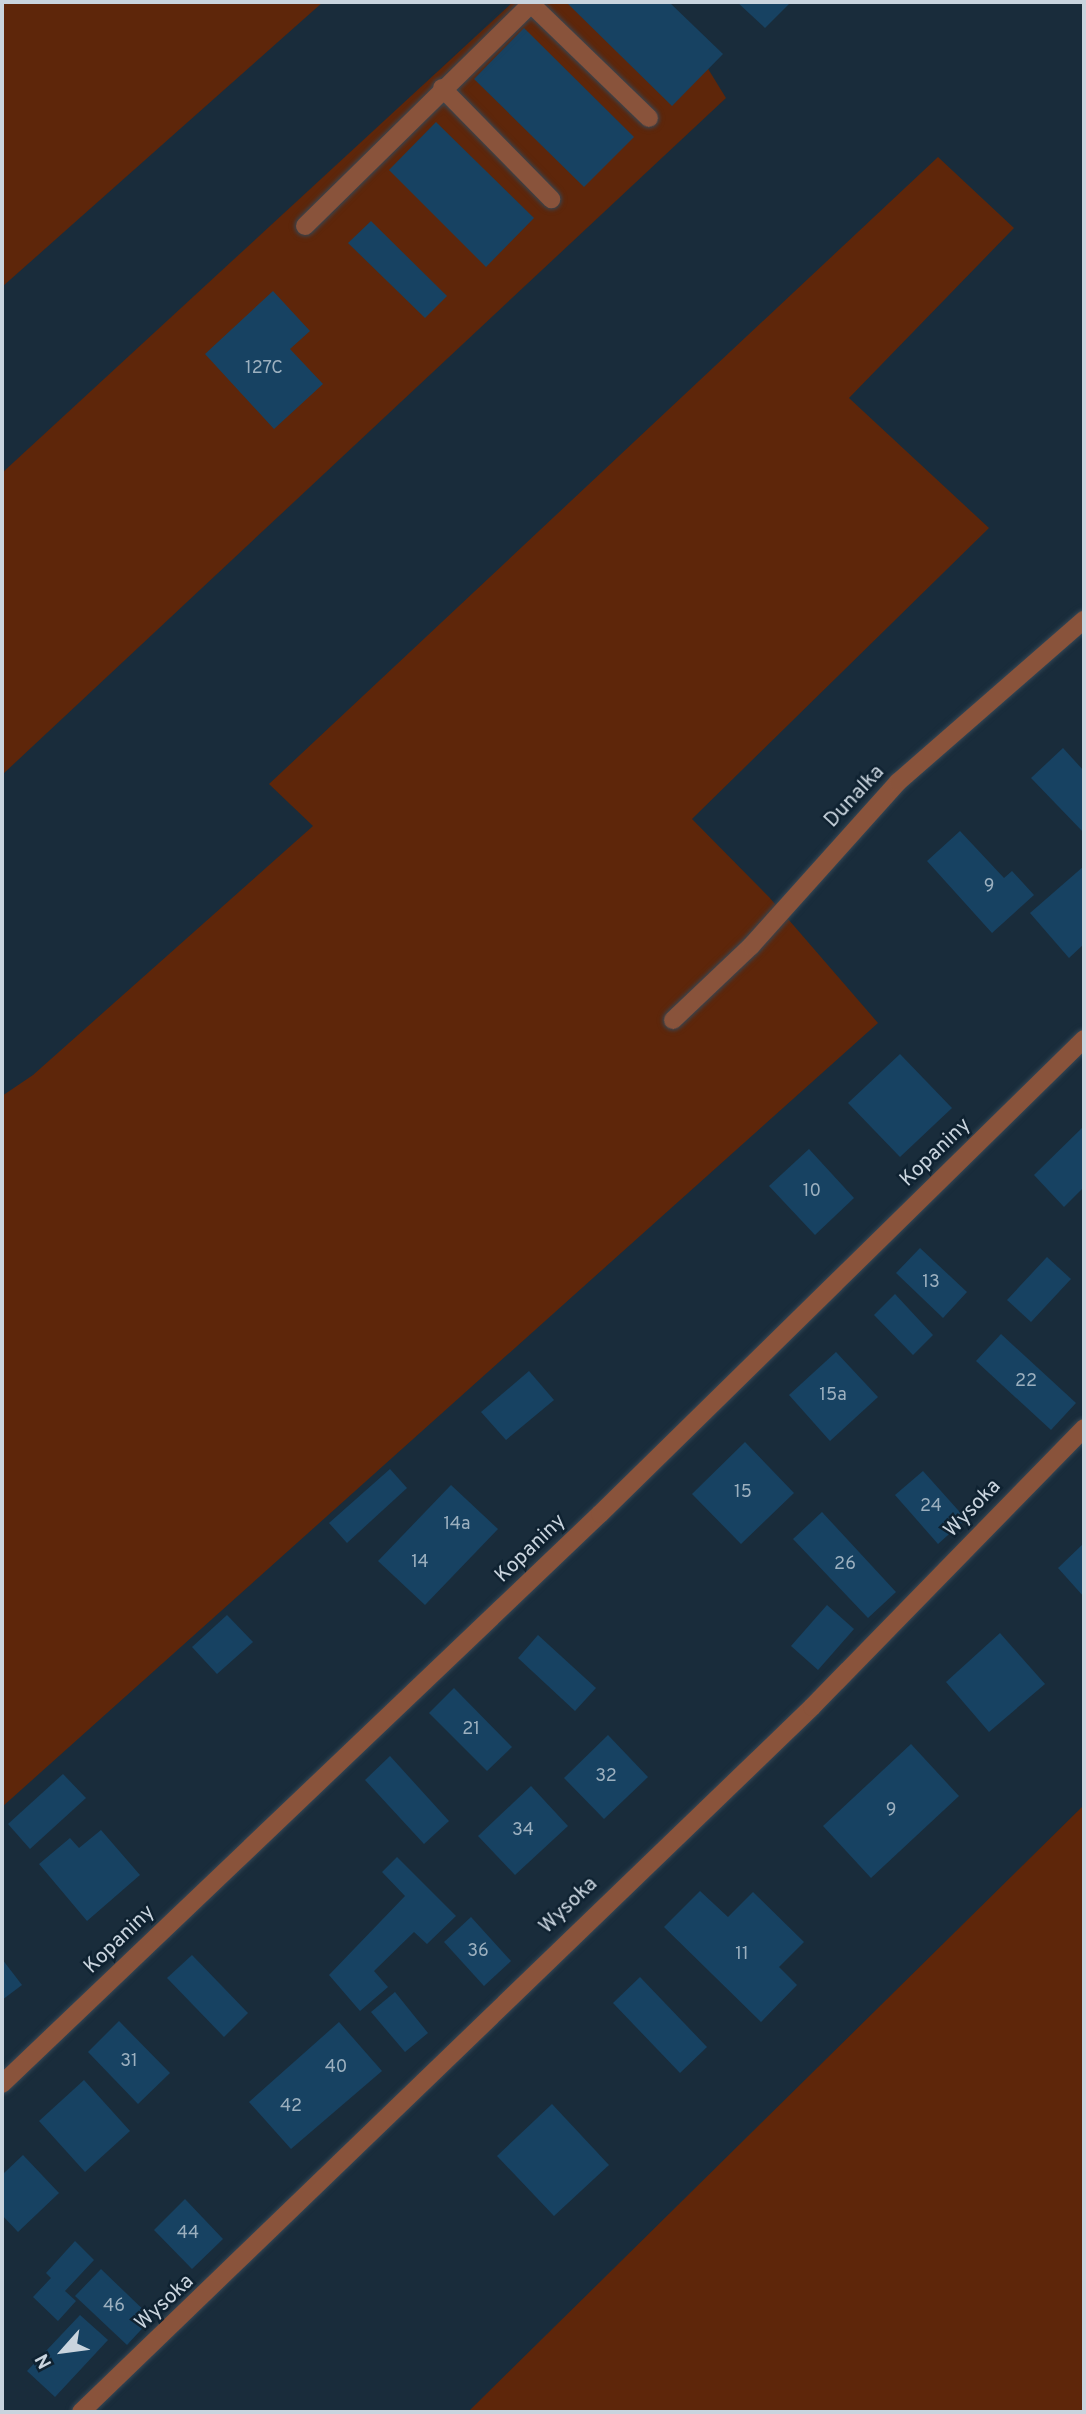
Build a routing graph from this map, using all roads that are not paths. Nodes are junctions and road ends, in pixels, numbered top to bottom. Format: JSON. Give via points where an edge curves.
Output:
{"nodes":[{"id":1,"x":532,"y":3,"type":"edge"},
{"id":2,"x":442,"y":88,"type":"junction"},
{"id":3,"x":649,"y":118,"type":"dead end"},
{"id":4,"x":551,"y":199,"type":"dead end"},
{"id":5,"x":305,"y":226,"type":"dead end"},
{"id":6,"x":1084,"y":620,"type":"edge"},
{"id":7,"x":673,"y":1020,"type":"dead end"},
{"id":8,"x":1084,"y":1039,"type":"edge"},
{"id":9,"x":1084,"y":1428,"type":"edge"},
{"id":10,"x":2,"y":2084,"type":"edge"},
{"id":11,"x":81,"y":2412,"type":"edge"}],
"edges":[{"from":1,"to":2,"type":"street"},
{"from":1,"to":3,"type":"street"},
{"from":2,"to":4,"type":"street"},
{"from":2,"to":5,"type":"street"},
{"from":6,"to":7,"type":"street","name":"Dunalka","via":[[898,782],[751,946]]},
{"from":8,"to":10,"type":"street","name":"Kopaniny","via":[[610,1504]]},
{"from":9,"to":11,"type":"street","name":"Wysoka","via":[[812,1707]]}]}
